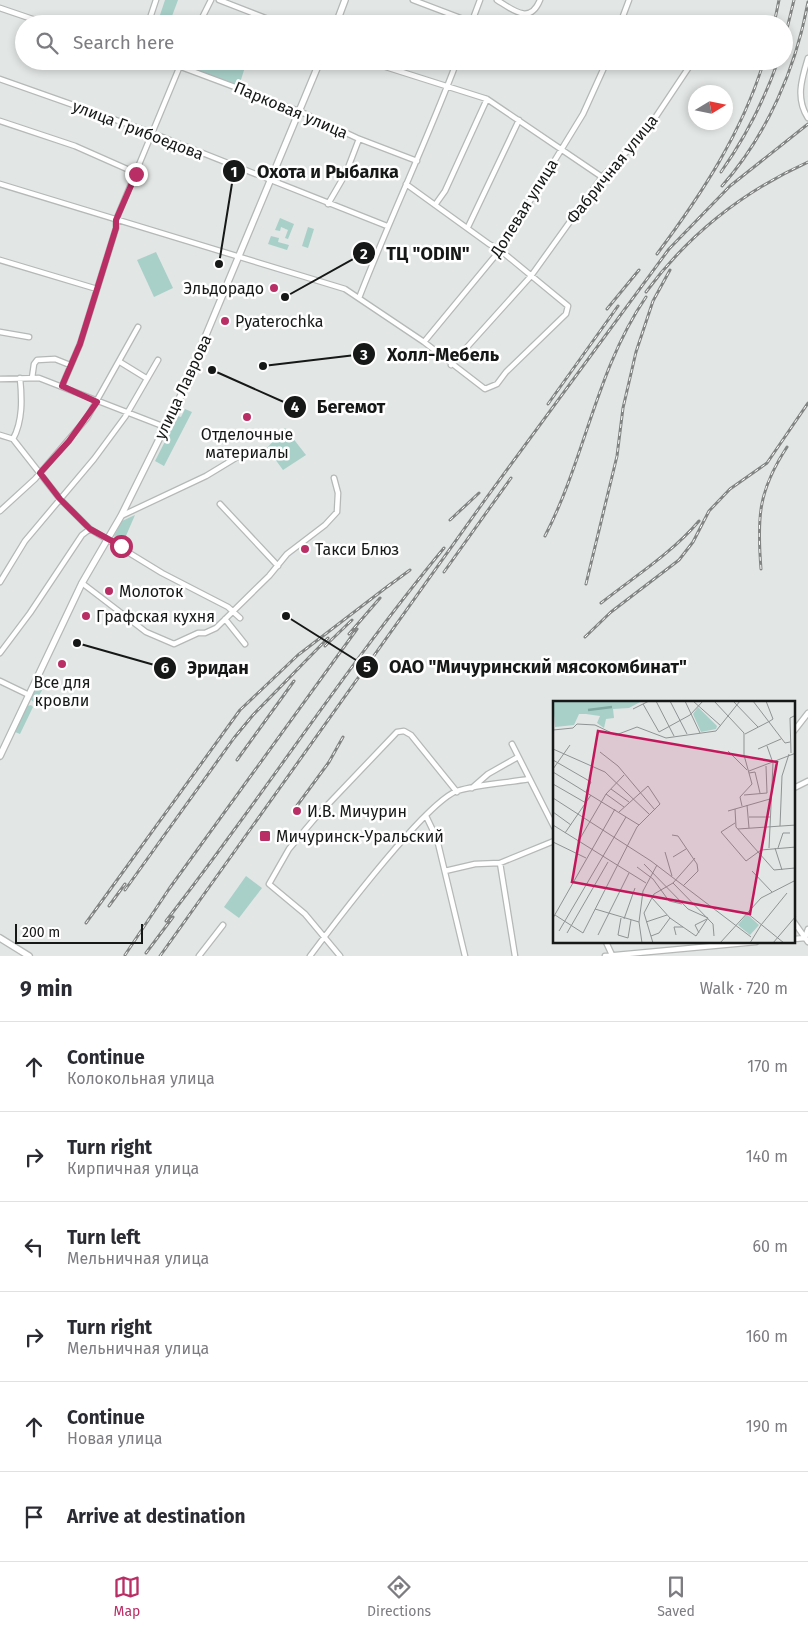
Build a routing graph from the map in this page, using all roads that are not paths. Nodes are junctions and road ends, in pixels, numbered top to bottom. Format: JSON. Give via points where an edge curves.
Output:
{"nodes":[{"id":1,"x":156,"y":0,"type":"edge"},
{"id":2,"x":211,"y":0,"type":"edge"},
{"id":3,"x":219,"y":0,"type":"edge"},
{"id":4,"x":346,"y":0,"type":"edge"},
{"id":5,"x":413,"y":0,"type":"edge"},
{"id":6,"x":480,"y":0,"type":"edge"},
{"id":7,"x":497,"y":0,"type":"edge"},
{"id":8,"x":540,"y":0,"type":"edge"},
{"id":9,"x":629,"y":0,"type":"edge"},
{"id":10,"x":425,"y":2,"type":"edge"},
{"id":11,"x":0,"y":8,"type":"edge"},
{"id":12,"x":20,"y":15,"type":"edge"},
{"id":13,"x":151,"y":15,"type":"edge"},
{"id":14,"x":203,"y":15,"type":"edge"},
{"id":15,"x":258,"y":15,"type":"edge"},
{"id":16,"x":340,"y":15,"type":"edge"},
{"id":17,"x":453,"y":15,"type":"edge"},
{"id":18,"x":474,"y":15,"type":"edge"},
{"id":19,"x":623,"y":15,"type":"edge"},
{"id":20,"x":808,"y":58,"type":"edge"},
{"id":21,"x":178,"y":70,"type":"edge"},
{"id":22,"x":198,"y":70,"type":"edge"},
{"id":23,"x":316,"y":70,"type":"edge"},
{"id":24,"x":395,"y":70,"type":"edge"},
{"id":25,"x":454,"y":70,"type":"edge"},
{"id":26,"x":603,"y":70,"type":"edge"},
{"id":27,"x":687,"y":70,"type":"edge"},
{"id":28,"x":0,"y":79,"type":"edge"},
{"id":29,"x":447,"y":87,"type":"junction"},
{"id":30,"x":487,"y":99,"type":"junction"},
{"id":31,"x":299,"y":111,"type":"junction"},
{"id":32,"x":808,"y":118,"type":"edge"},
{"id":33,"x":519,"y":120,"type":"junction"},
{"id":34,"x":0,"y":121,"type":"edge"},
{"id":35,"x":153,"y":136,"type":"junction"},
{"id":36,"x":359,"y":139,"type":"junction"},
{"id":37,"x":560,"y":150,"type":"junction"},
{"id":38,"x":417,"y":160,"type":"junction"},
{"id":39,"x":136,"y":174,"type":"junction"},
{"id":40,"x":602,"y":177,"type":"junction"},
{"id":41,"x":269,"y":180,"type":"junction"},
{"id":42,"x":0,"y":184,"type":"edge"},
{"id":43,"x":406,"y":184,"type":"junction"},
{"id":44,"x":328,"y":204,"type":"junction"},
{"id":45,"x":435,"y":205,"type":"junction"},
{"id":46,"x":116,"y":220,"type":"junction"},
{"id":47,"x":387,"y":226,"type":"junction"},
{"id":48,"x":468,"y":227,"type":"junction"},
{"id":49,"x":500,"y":250,"type":"junction"},
{"id":50,"x":237,"y":257,"type":"junction"},
{"id":51,"x":0,"y":260,"type":"edge"},
{"id":52,"x":531,"y":276,"type":"junction"},
{"id":53,"x":97,"y":289,"type":"junction"},
{"id":54,"x":359,"y":298,"type":"junction"},
{"id":55,"x":138,"y":327,"type":"dead end"},
{"id":56,"x":0,"y":332,"type":"edge"},
{"id":57,"x":29,"y":336,"type":"dead end"},
{"id":58,"x":424,"y":342,"type":"junction"},
{"id":59,"x":158,"y":360,"type":"dead end"},
{"id":60,"x":120,"y":362,"type":"junction"},
{"id":61,"x":70,"y":365,"type":"junction"},
{"id":62,"x":452,"y":365,"type":"junction"},
{"id":63,"x":20,"y":378,"type":"junction"},
{"id":64,"x":32,"y":378,"type":"junction"},
{"id":65,"x":146,"y":378,"type":"junction"},
{"id":66,"x":0,"y":379,"type":"edge"},
{"id":67,"x":62,"y":386,"type":"junction"},
{"id":68,"x":97,"y":402,"type":"junction"},
{"id":69,"x":128,"y":412,"type":"junction"},
{"id":70,"x":165,"y":427,"type":"junction"},
{"id":71,"x":0,"y":435,"type":"edge"},
{"id":72,"x":13,"y":439,"type":"junction"},
{"id":73,"x":239,"y":456,"type":"dead end"},
{"id":74,"x":40,"y":473,"type":"junction"},
{"id":75,"x":334,"y":478,"type":"dead end"},
{"id":76,"x":60,"y":499,"type":"junction"},
{"id":77,"x":220,"y":504,"type":"dead end"},
{"id":78,"x":0,"y":511,"type":"edge"},
{"id":79,"x":121,"y":516,"type":"junction"},
{"id":80,"x":90,"y":529,"type":"junction"},
{"id":81,"x":107,"y":539,"type":"junction"},
{"id":82,"x":278,"y":566,"type":"junction"},
{"id":83,"x":0,"y":582,"type":"edge"},
{"id":84,"x":82,"y":583,"type":"junction"},
{"id":85,"x":233,"y":611,"type":"junction"},
{"id":86,"x":225,"y":618,"type":"junction"},
{"id":87,"x":240,"y":618,"type":"dead end"},
{"id":88,"x":245,"y":644,"type":"dead end"},
{"id":89,"x":0,"y":653,"type":"edge"},
{"id":90,"x":0,"y":681,"type":"edge"},
{"id":91,"x":29,"y":696,"type":"junction"},
{"id":92,"x":808,"y":713,"type":"edge"},
{"id":93,"x":796,"y":728,"type":"edge"},
{"id":94,"x":512,"y":744,"type":"dead end"},
{"id":95,"x":0,"y":756,"type":"edge"},
{"id":96,"x":518,"y":757,"type":"junction"},
{"id":97,"x":529,"y":779,"type":"junction"},
{"id":98,"x":808,"y":781,"type":"edge"},
{"id":99,"x":796,"y":787,"type":"edge"},
{"id":100,"x":472,"y":789,"type":"junction"},
{"id":101,"x":456,"y":792,"type":"junction"},
{"id":102,"x":552,"y":813,"type":"edge"},
{"id":103,"x":426,"y":816,"type":"junction"},
{"id":104,"x":553,"y":840,"type":"edge"},
{"id":105,"x":500,"y":863,"type":"junction"},
{"id":106,"x":445,"y":870,"type":"junction"},
{"id":107,"x":223,"y":925,"type":"dead end"},
{"id":108,"x":796,"y":925,"type":"edge"},
{"id":109,"x":808,"y":929,"type":"edge"},
{"id":110,"x":326,"y":936,"type":"junction"},
{"id":111,"x":1,"y":940,"type":"edge"},
{"id":112,"x":806,"y":940,"type":"edge"},
{"id":113,"x":734,"y":944,"type":"edge"},
{"id":114,"x":612,"y":955,"type":"edge"},
{"id":115,"x":29,"y":956,"type":"edge"},
{"id":116,"x":200,"y":956,"type":"edge"},
{"id":117,"x":310,"y":956,"type":"edge"},
{"id":118,"x":340,"y":956,"type":"edge"},
{"id":119,"x":465,"y":956,"type":"edge"},
{"id":120,"x":515,"y":956,"type":"edge"},
{"id":121,"x":605,"y":956,"type":"edge"}],
"edges":[{"from":1,"to":13,"type":"street"},
{"from":2,"to":14,"type":"street"},
{"from":3,"to":15,"type":"street"},
{"from":4,"to":16,"type":"main road"},
{"from":5,"to":10,"type":"street"},
{"from":6,"to":18,"type":"street"},
{"from":7,"to":8,"type":"street","via":[[528,14],[536,10]]},
{"from":9,"to":19,"type":"street"},
{"from":10,"to":17,"type":"street"},
{"from":11,"to":12,"type":"street"},
{"from":20,"to":32,"type":"street","via":[[800,84],[804,112]]},
{"from":21,"to":35,"type":"street"},
{"from":22,"to":31,"type":"street","name":"Парковая улица"},
{"from":23,"to":31,"type":"main road","name":"улица Лаврова"},
{"from":24,"to":29,"type":"street"},
{"from":25,"to":29,"type":"street"},
{"from":26,"to":37,"type":"street","name":"Долевая улица","via":[[583,114]]},
{"from":27,"to":40,"type":"street","name":"Фабричная улица","via":[[645,134]]},
{"from":28,"to":35,"type":"street","name":"улица Грибоедова","via":[[147,131]]},
{"from":29,"to":30,"type":"street"},
{"from":29,"to":38,"type":"street"},
{"from":30,"to":33,"type":"street"},
{"from":30,"to":45,"type":"street","via":[[445,191]]},
{"from":31,"to":36,"type":"street","name":"Парковая улица"},
{"from":31,"to":41,"type":"main road","name":"улица Лаврова"},
{"from":33,"to":37,"type":"street"},
{"from":33,"to":48,"type":"street"},
{"from":34,"to":39,"type":"street","via":[[75,146]]},
{"from":35,"to":39,"type":"street"},
{"from":35,"to":41,"type":"street","name":"улица Грибоедова"},
{"from":36,"to":38,"type":"street","name":"Парковая улица"},
{"from":36,"to":44,"type":"street"},
{"from":37,"to":40,"type":"street"},
{"from":37,"to":49,"type":"street","name":"Долевая улица"},
{"from":38,"to":43,"type":"street"},
{"from":39,"to":46,"type":"street"},
{"from":40,"to":52,"type":"street","name":"Фабричная улица"},
{"from":41,"to":44,"type":"street","name":"улица Грибоедова"},
{"from":41,"to":50,"type":"main road","name":"улица Лаврова"},
{"from":42,"to":46,"type":"street"},
{"from":43,"to":45,"type":"street"},
{"from":43,"to":47,"type":"street"},
{"from":44,"to":47,"type":"street","name":"улица Грибоедова"},
{"from":45,"to":48,"type":"street"},
{"from":46,"to":50,"type":"street"},
{"from":46,"to":53,"type":"street"},
{"from":47,"to":54,"type":"street"},
{"from":48,"to":49,"type":"street"},
{"from":49,"to":52,"type":"street"},
{"from":49,"to":58,"type":"street","name":"Долевая улица"},
{"from":50,"to":54,"type":"street","via":[[344,289]]},
{"from":50,"to":70,"type":"main road","name":"улица Лаврова","via":[[196,362]]},
{"from":51,"to":53,"type":"street"},
{"from":52,"to":62,"type":"street","name":"Фабричная улица"},
{"from":52,"to":62,"type":"street","via":[[568,306],[566,314],[497,384],[486,389]]},
{"from":53,"to":61,"type":"street"},
{"from":54,"to":58,"type":"street"},
{"from":55,"to":60,"type":"street"},
{"from":56,"to":57,"type":"street"},
{"from":58,"to":62,"type":"street"},
{"from":59,"to":65,"type":"street"},
{"from":60,"to":65,"type":"street"},
{"from":60,"to":68,"type":"street"},
{"from":61,"to":64,"type":"street","via":[[55,359],[37,360]]},
{"from":61,"to":67,"type":"street"},
{"from":63,"to":64,"type":"street"},
{"from":63,"to":66,"type":"street"},
{"from":63,"to":72,"type":"street","via":[[19,429]]},
{"from":64,"to":67,"type":"street"},
{"from":65,"to":69,"type":"street"},
{"from":67,"to":68,"type":"street"},
{"from":68,"to":69,"type":"street"},
{"from":68,"to":74,"type":"street","via":[[69,441]]},
{"from":69,"to":70,"type":"street"},
{"from":69,"to":76,"type":"street"},
{"from":70,"to":79,"type":"main road","name":"улица Лаврова"},
{"from":71,"to":72,"type":"street"},
{"from":72,"to":74,"type":"street"},
{"from":73,"to":79,"type":"street","via":[[206,476]]},
{"from":74,"to":76,"type":"street"},
{"from":74,"to":78,"type":"street"},
{"from":75,"to":82,"type":"street","via":[[338,493],[337,512],[287,554]]},
{"from":76,"to":80,"type":"street"},
{"from":76,"to":83,"type":"street","via":[[25,541]]},
{"from":77,"to":82,"type":"street"},
{"from":79,"to":81,"type":"main road","name":"улица Лаврова"},
{"from":80,"to":81,"type":"street"},
{"from":80,"to":89,"type":"street","via":[[78,541]]},
{"from":81,"to":84,"type":"main road","name":"улица Лаврова"},
{"from":81,"to":85,"type":"street"},
{"from":82,"to":85,"type":"street"},
{"from":84,"to":86,"type":"street","via":[[146,632],[174,644],[216,628]]},
{"from":84,"to":91,"type":"main road","name":"улица Лаврова"},
{"from":85,"to":86,"type":"street"},
{"from":85,"to":87,"type":"street"},
{"from":86,"to":88,"type":"street"},
{"from":90,"to":91,"type":"street"},
{"from":91,"to":95,"type":"main road","name":"улица Лаврова"},
{"from":92,"to":93,"type":"street"},
{"from":94,"to":96,"type":"street"},
{"from":96,"to":97,"type":"street"},
{"from":96,"to":100,"type":"street","via":[[488,774]]},
{"from":97,"to":100,"type":"street"},
{"from":97,"to":102,"type":"street"},
{"from":98,"to":99,"type":"street"},
{"from":100,"to":101,"type":"street"},
{"from":101,"to":103,"type":"street"},
{"from":101,"to":110,"type":"street","via":[[411,735],[397,732],[316,817],[289,849],[269,884]]},
{"from":103,"to":106,"type":"street"},
{"from":103,"to":110,"type":"street"},
{"from":104,"to":105,"type":"street"},
{"from":105,"to":106,"type":"street"},
{"from":105,"to":120,"type":"street"},
{"from":106,"to":119,"type":"street"},
{"from":107,"to":116,"type":"street"},
{"from":108,"to":112,"type":"street"},
{"from":109,"to":112,"type":"street"},
{"from":110,"to":117,"type":"street"},
{"from":110,"to":118,"type":"street"},
{"from":111,"to":115,"type":"main road"},
{"from":113,"to":114,"type":"street"},
{"from":114,"to":121,"type":"street"}]}
